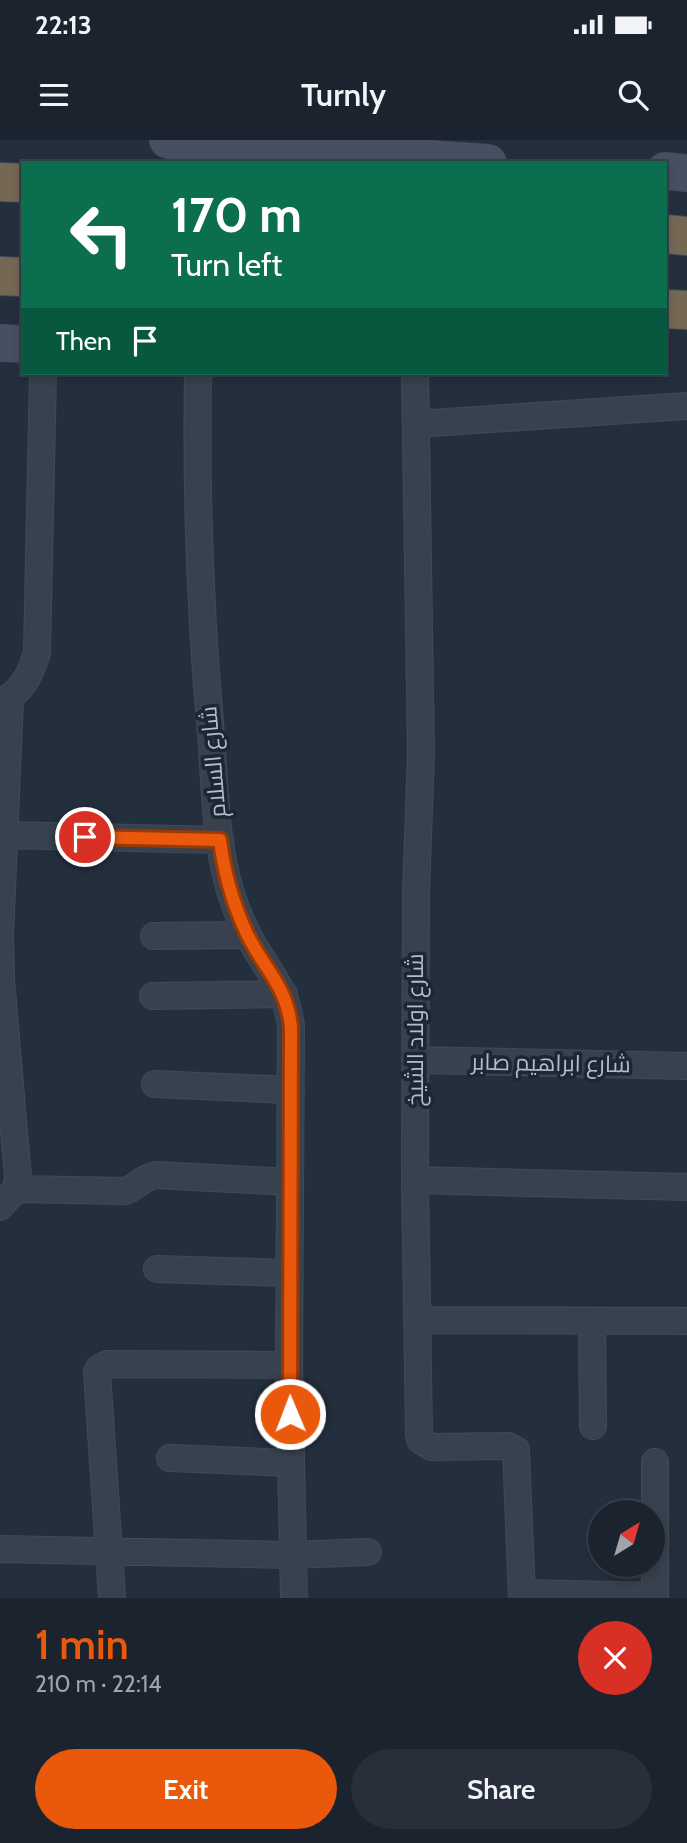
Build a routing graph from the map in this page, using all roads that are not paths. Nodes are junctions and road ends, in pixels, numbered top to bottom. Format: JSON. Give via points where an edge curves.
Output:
{"nodes":[{"id":1,"x":491,"y":140,"type":"edge"},
{"id":2,"x":189,"y":141,"type":"edge"},
{"id":3,"x":316,"y":145,"type":"edge"},
{"id":4,"x":469,"y":161,"type":"edge"},
{"id":5,"x":488,"y":161,"type":"edge"},
{"id":6,"x":667,"y":172,"type":"edge"},
{"id":7,"x":687,"y":173,"type":"edge"},
{"id":8,"x":0,"y":182,"type":"edge"},
{"id":9,"x":21,"y":183,"type":"edge"},
{"id":10,"x":667,"y":234,"type":"edge"},
{"id":11,"x":687,"y":236,"type":"edge"},
{"id":12,"x":0,"y":276,"type":"edge"},
{"id":13,"x":21,"y":277,"type":"edge"},
{"id":14,"x":667,"y":309,"type":"edge"},
{"id":15,"x":687,"y":310,"type":"edge"},
{"id":16,"x":0,"y":343,"type":"edge"},
{"id":17,"x":21,"y":344,"type":"edge"},
{"id":18,"x":43,"y":375,"type":"edge"},
{"id":19,"x":198,"y":375,"type":"edge"},
{"id":20,"x":415,"y":375,"type":"edge"},
{"id":21,"x":687,"y":406,"type":"edge"},
{"id":22,"x":416,"y":424,"type":"junction"},
{"id":23,"x":5,"y":700,"type":"edge"},
{"id":24,"x":4,"y":835,"type":"junction"},
{"id":25,"x":220,"y":840,"type":"junction"},
{"id":26,"x":248,"y":935,"type":"junction"},
{"id":27,"x":154,"y":936,"type":"dead end"},
{"id":28,"x":0,"y":979,"type":"edge"},
{"id":29,"x":284,"y":994,"type":"junction"},
{"id":30,"x":153,"y":996,"type":"dead end"},
{"id":31,"x":415,"y":1059,"type":"junction"},
{"id":32,"x":687,"y":1066,"type":"edge"},
{"id":33,"x":155,"y":1084,"type":"dead end"},
{"id":34,"x":291,"y":1090,"type":"junction"},
{"id":35,"x":415,"y":1180,"type":"junction"},
{"id":36,"x":290,"y":1182,"type":"junction"},
{"id":37,"x":687,"y":1187,"type":"edge"},
{"id":38,"x":8,"y":1198,"type":"edge"},
{"id":39,"x":157,"y":1269,"type":"dead end"},
{"id":40,"x":290,"y":1273,"type":"junction"},
{"id":41,"x":417,"y":1320,"type":"junction"},
{"id":42,"x":592,"y":1321,"type":"junction"},
{"id":43,"x":687,"y":1321,"type":"edge"},
{"id":44,"x":289,"y":1365,"type":"junction"},
{"id":45,"x":593,"y":1426,"type":"dead end"},
{"id":46,"x":170,"y":1458,"type":"dead end"},
{"id":47,"x":655,"y":1462,"type":"dead end"},
{"id":48,"x":290,"y":1463,"type":"junction"},
{"id":49,"x":0,"y":1549,"type":"edge"},
{"id":50,"x":108,"y":1551,"type":"junction"},
{"id":51,"x":368,"y":1552,"type":"dead end"},
{"id":52,"x":292,"y":1555,"type":"junction"},
{"id":53,"x":522,"y":1596,"type":"edge"},
{"id":54,"x":655,"y":1597,"type":"edge"},
{"id":55,"x":112,"y":1598,"type":"edge"},
{"id":56,"x":294,"y":1598,"type":"edge"}],
"edges":[{"from":1,"to":5,"type":"street"},
{"from":2,"to":3,"type":"street"},
{"from":3,"to":4,"type":"street"},
{"from":6,"to":7,"type":"street"},
{"from":8,"to":9,"type":"highway"},
{"from":10,"to":11,"type":"highway"},
{"from":12,"to":13,"type":"highway"},
{"from":14,"to":15,"type":"highway"},
{"from":16,"to":17,"type":"street"},
{"from":18,"to":23,"type":"street","via":[[37,653],[22,687]]},
{"from":19,"to":25,"type":"street","name":"شارع السلام","via":[[201,586]]},
{"from":20,"to":22,"type":"street","name":"شارع اولاد الشيخ"},
{"from":21,"to":22,"type":"street"},
{"from":22,"to":31,"type":"street","name":"شارع اولاد الشيخ","via":[[421,754]]},
{"from":23,"to":24,"type":"street"},
{"from":24,"to":25,"type":"street"},
{"from":24,"to":28,"type":"street"},
{"from":25,"to":26,"type":"street","name":"شارع السلام","via":[[226,877]]},
{"from":26,"to":27,"type":"street"},
{"from":26,"to":29,"type":"street","name":"شارع السلام"},
{"from":28,"to":38,"type":"street","via":[[18,1168]]},
{"from":29,"to":30,"type":"street"},
{"from":29,"to":34,"type":"street","name":"شارع السلام","via":[[291,1027]]},
{"from":31,"to":32,"type":"street","name":"شارع ابراهيم صابر"},
{"from":31,"to":35,"type":"street","name":"شارع اولاد الشيخ"},
{"from":33,"to":34,"type":"street"},
{"from":34,"to":36,"type":"street","name":"شارع السلام"},
{"from":35,"to":37,"type":"street"},
{"from":35,"to":41,"type":"street","name":"شارع اولاد الشيخ"},
{"from":36,"to":38,"type":"street","via":[[156,1175],[125,1191]]},
{"from":36,"to":40,"type":"street","name":"شارع السلام"},
{"from":39,"to":40,"type":"street"},
{"from":40,"to":44,"type":"street","name":"شارع السلام"},
{"from":41,"to":42,"type":"street"},
{"from":41,"to":53,"type":"street","name":"شارع اولاد الشيخ","via":[[420,1440],[431,1447],[508,1446],[516,1450]]},
{"from":42,"to":43,"type":"street"},
{"from":42,"to":45,"type":"street"},
{"from":44,"to":48,"type":"street","name":"شارع السلام"},
{"from":44,"to":50,"type":"street","via":[[107,1364],[99,1368]]},
{"from":46,"to":48,"type":"street"},
{"from":47,"to":54,"type":"street"},
{"from":48,"to":52,"type":"street","name":"شارع السلام"},
{"from":49,"to":50,"type":"street"},
{"from":50,"to":52,"type":"street"},
{"from":50,"to":55,"type":"street"},
{"from":51,"to":52,"type":"street"},
{"from":52,"to":56,"type":"street","name":"شارع السلام"},
{"from":53,"to":54,"type":"street"}]}
